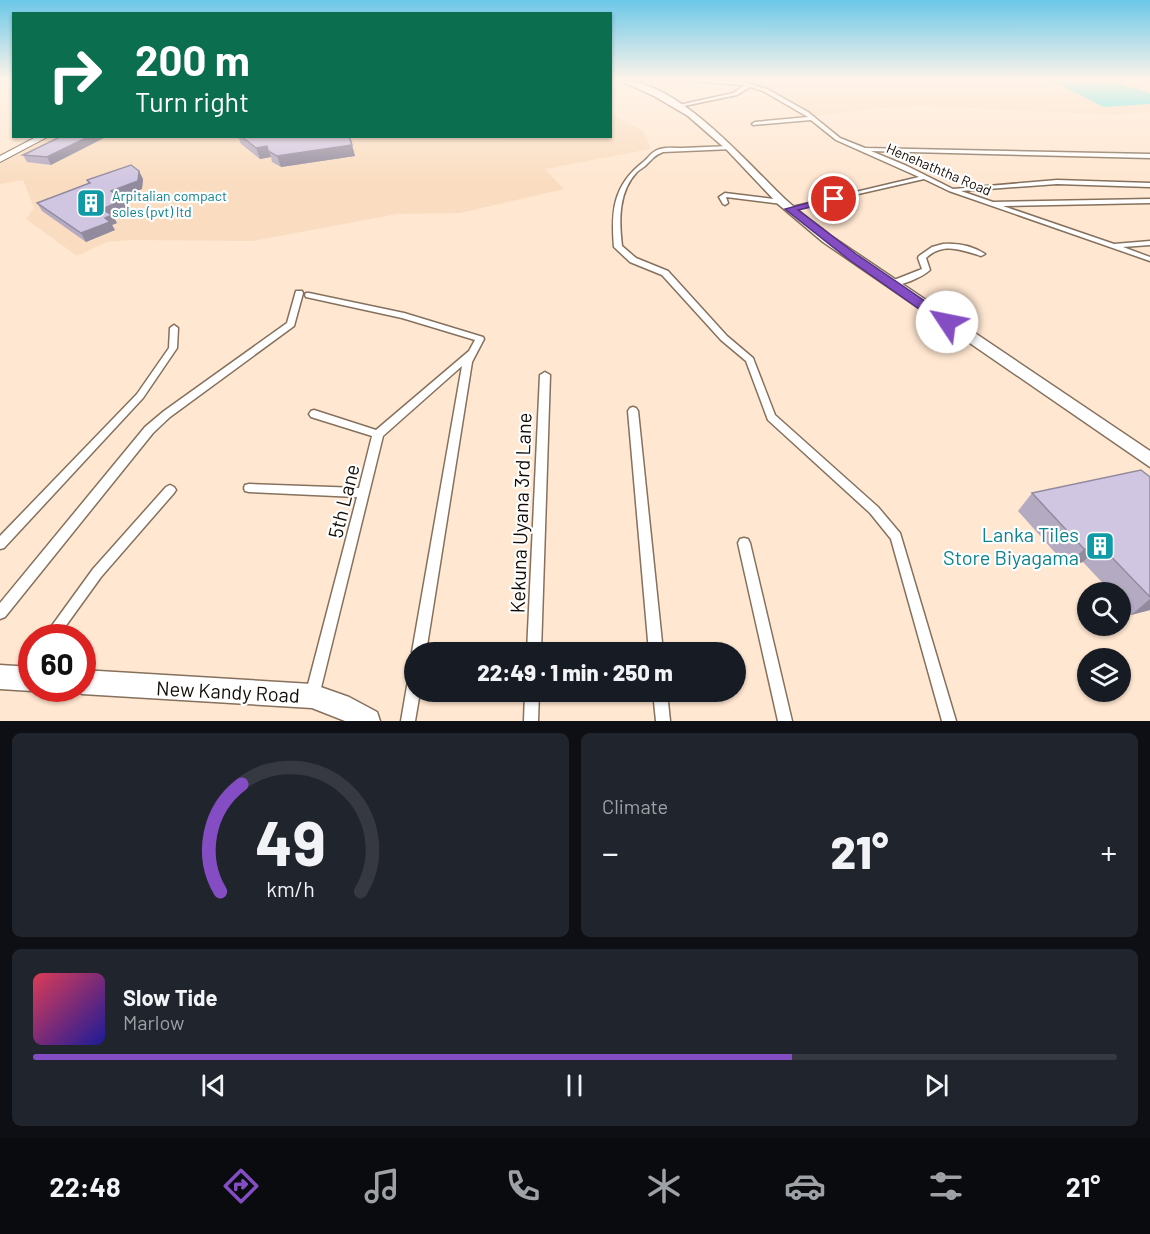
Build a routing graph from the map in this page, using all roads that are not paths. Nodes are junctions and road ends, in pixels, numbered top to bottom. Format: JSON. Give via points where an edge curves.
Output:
{"nodes":[{"id":1,"x":690,"y":114,"type":"edge"},
{"id":2,"x":805,"y":114,"type":"edge"},
{"id":3,"x":812,"y":118,"type":"junction"},
{"id":4,"x":755,"y":124,"type":"dead end"},
{"id":5,"x":41,"y":138,"type":"edge"},
{"id":6,"x":730,"y":148,"type":"junction"},
{"id":7,"x":861,"y":149,"type":"junction"},
{"id":8,"x":1150,"y":156,"type":"edge"},
{"id":9,"x":0,"y":159,"type":"edge"},
{"id":10,"x":925,"y":177,"type":"junction"},
{"id":11,"x":1150,"y":185,"type":"edge"},
{"id":12,"x":951,"y":190,"type":"junction"},
{"id":13,"x":1150,"y":201,"type":"edge"},
{"id":14,"x":725,"y":204,"type":"dead end"},
{"id":15,"x":990,"y":204,"type":"junction"},
{"id":16,"x":786,"y":205,"type":"junction"},
{"id":17,"x":1150,"y":243,"type":"edge"},
{"id":18,"x":1111,"y":247,"type":"junction"},
{"id":19,"x":981,"y":254,"type":"dead end"},
{"id":20,"x":1150,"y":259,"type":"edge"},
{"id":21,"x":892,"y":284,"type":"junction"},
{"id":22,"x":174,"y":328,"type":"dead end"},
{"id":23,"x":470,"y":354,"type":"junction"},
{"id":24,"x":545,"y":375,"type":"dead end"},
{"id":25,"x":633,"y":411,"type":"dead end"},
{"id":26,"x":315,"y":414,"type":"dead end"},
{"id":27,"x":378,"y":434,"type":"junction"},
{"id":28,"x":1150,"y":460,"type":"edge"},
{"id":29,"x":249,"y":488,"type":"dead end"},
{"id":30,"x":170,"y":490,"type":"dead end"},
{"id":31,"x":364,"y":492,"type":"junction"},
{"id":32,"x":744,"y":543,"type":"dead end"},
{"id":33,"x":0,"y":544,"type":"edge"},
{"id":34,"x":0,"y":613,"type":"edge"},
{"id":35,"x":59,"y":624,"type":"edge"},
{"id":36,"x":422,"y":642,"type":"edge"},
{"id":37,"x":534,"y":642,"type":"edge"},
{"id":38,"x":655,"y":642,"type":"edge"},
{"id":39,"x":96,"y":683,"type":"edge"},
{"id":40,"x":312,"y":696,"type":"junction"},
{"id":41,"x":411,"y":702,"type":"edge"},
{"id":42,"x":532,"y":702,"type":"edge"},
{"id":43,"x":661,"y":702,"type":"edge"},
{"id":44,"x":368,"y":721,"type":"edge"},
{"id":45,"x":408,"y":721,"type":"edge"},
{"id":46,"x":531,"y":721,"type":"edge"},
{"id":47,"x":663,"y":721,"type":"edge"},
{"id":48,"x":785,"y":721,"type":"edge"},
{"id":49,"x":949,"y":721,"type":"edge"}],
"edges":[{"from":1,"to":6,"type":"main road"},
{"from":2,"to":3,"type":"street","name":"Henehaththa Road"},
{"from":3,"to":4,"type":"street"},
{"from":3,"to":7,"type":"street","name":"Henehaththa Road","via":[[829,134]]},
{"from":5,"to":9,"type":"main road"},
{"from":6,"to":16,"type":"main road"},
{"from":6,"to":49,"type":"street","via":[[662,150],[651,155],[621,189],[618,247],[633,260],[665,273],[724,338],[750,360],[771,417],[874,510],[896,537]]},
{"from":7,"to":8,"type":"street"},
{"from":7,"to":10,"type":"street","name":"Henehaththa Road"},
{"from":10,"to":12,"type":"street","name":"Henehaththa Road"},
{"from":10,"to":16,"type":"street"},
{"from":11,"to":12,"type":"street","via":[[1057,182]]},
{"from":12,"to":15,"type":"street","name":"Henehaththa Road"},
{"from":13,"to":15,"type":"street"},
{"from":14,"to":16,"type":"street","via":[[724,195]]},
{"from":15,"to":18,"type":"street","name":"Henehaththa Road"},
{"from":16,"to":21,"type":"main road"},
{"from":17,"to":18,"type":"street"},
{"from":18,"to":20,"type":"street","name":"Henehaththa Road"},
{"from":19,"to":21,"type":"street","via":[[961,244],[933,250],[922,258],[926,270]]},
{"from":21,"to":28,"type":"main road"},
{"from":22,"to":33,"type":"street","via":[[173,348],[140,396]]},
{"from":23,"to":27,"type":"street"},
{"from":23,"to":34,"type":"street","via":[[480,339],[404,316],[304,294],[291,324],[149,430]]},
{"from":23,"to":36,"type":"street"},
{"from":24,"to":37,"type":"street","name":"Kekuna Uyana 3rd Lane"},
{"from":25,"to":38,"type":"street"},
{"from":26,"to":27,"type":"street"},
{"from":27,"to":31,"type":"street","name":"5th Lane"},
{"from":29,"to":31,"type":"street"},
{"from":30,"to":35,"type":"street","via":[[97,573]]},
{"from":31,"to":40,"type":"street","name":"5th Lane"},
{"from":32,"to":48,"type":"street"},
{"from":39,"to":40,"type":"main road","name":"New Kandy Road"},
{"from":40,"to":44,"type":"main road","name":"New Kandy Road","via":[[341,705]]},
{"from":41,"to":45,"type":"street"},
{"from":42,"to":46,"type":"street"},
{"from":43,"to":47,"type":"street"}]}
